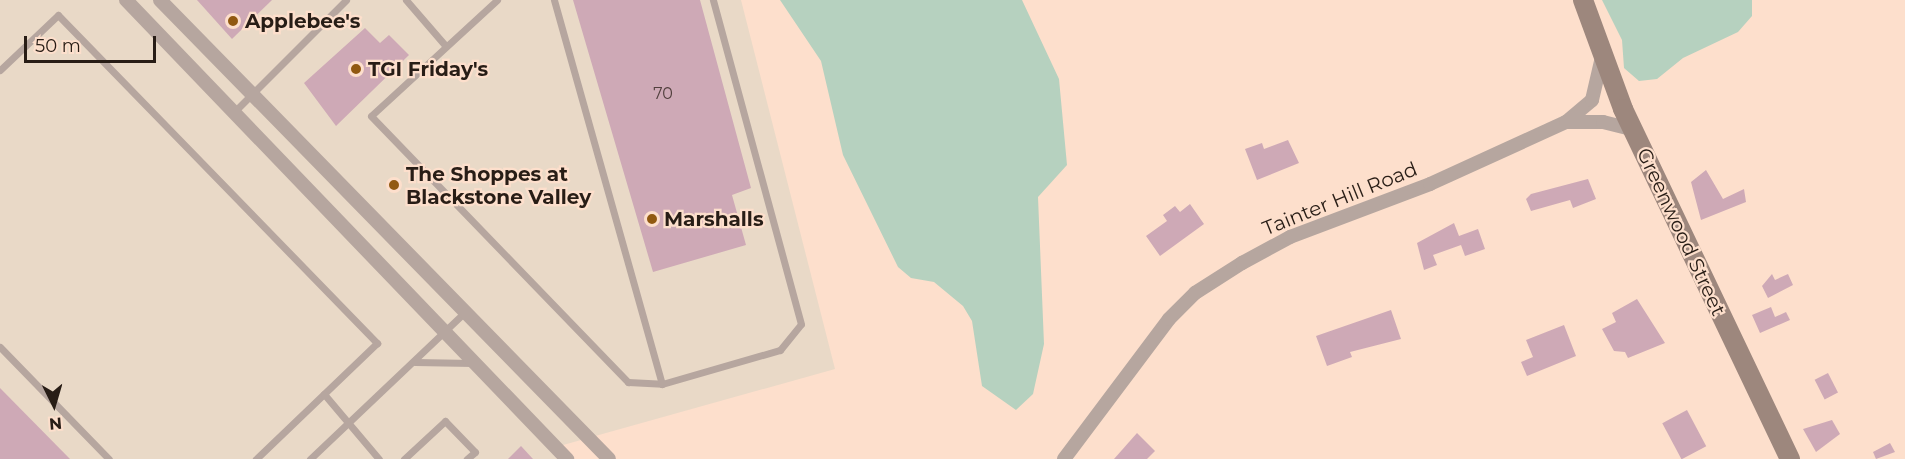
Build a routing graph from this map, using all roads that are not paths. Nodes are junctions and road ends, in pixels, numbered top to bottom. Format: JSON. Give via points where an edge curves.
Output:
{"nodes":[{"id":1,"x":126,"y":0,"type":"edge"},
{"id":2,"x":160,"y":0,"type":"edge"},
{"id":3,"x":346,"y":0,"type":"edge"},
{"id":4,"x":406,"y":0,"type":"edge"},
{"id":5,"x":497,"y":0,"type":"edge"},
{"id":6,"x":554,"y":0,"type":"edge"},
{"id":7,"x":713,"y":0,"type":"edge"},
{"id":8,"x":1583,"y":0,"type":"edge"},
{"id":9,"x":444,"y":44,"type":"junction"},
{"id":10,"x":1602,"y":57,"type":"junction"},
{"id":11,"x":0,"y":70,"type":"edge"},
{"id":12,"x":253,"y":93,"type":"junction"},
{"id":13,"x":235,"y":111,"type":"junction"},
{"id":14,"x":1566,"y":122,"type":"junction"},
{"id":15,"x":1632,"y":129,"type":"junction"},
{"id":16,"x":467,"y":309,"type":"junction"},
{"id":17,"x":444,"y":331,"type":"junction"},
{"id":18,"x":0,"y":347,"type":"edge"},
{"id":19,"x":416,"y":362,"type":"junction"},
{"id":20,"x":476,"y":364,"type":"junction"},
{"id":21,"x":662,"y":384,"type":"junction"},
{"id":22,"x":324,"y":394,"type":"junction"},
{"id":23,"x":348,"y":422,"type":"junction"},
{"id":24,"x":109,"y":459,"type":"edge"},
{"id":25,"x":256,"y":459,"type":"edge"},
{"id":26,"x":310,"y":459,"type":"edge"},
{"id":27,"x":379,"y":459,"type":"edge"},
{"id":28,"x":404,"y":459,"type":"edge"},
{"id":29,"x":467,"y":459,"type":"edge"},
{"id":30,"x":567,"y":459,"type":"edge"},
{"id":31,"x":609,"y":459,"type":"edge"},
{"id":32,"x":1064,"y":459,"type":"edge"},
{"id":33,"x":1790,"y":459,"type":"edge"}],
"edges":[{"from":1,"to":13,"type":"street"},
{"from":2,"to":12,"type":"street"},
{"from":3,"to":12,"type":"lane"},
{"from":4,"to":9,"type":"lane"},
{"from":5,"to":9,"type":"lane"},
{"from":6,"to":21,"type":"lane"},
{"from":7,"to":21,"type":"lane","via":[[801,324],[780,350]]},
{"from":8,"to":10,"type":"street","name":"Greenwood Street"},
{"from":9,"to":21,"type":"lane","via":[[371,117],[628,382]]},
{"from":10,"to":14,"type":"street","name":"Tainter Hill Road","via":[[1592,100]]},
{"from":10,"to":15,"type":"street","name":"Greenwood Street"},
{"from":11,"to":22,"type":"lane","via":[[58,15],[377,343]]},
{"from":12,"to":13,"type":"lane"},
{"from":12,"to":16,"type":"street"},
{"from":13,"to":17,"type":"street"},
{"from":14,"to":15,"type":"street","name":"Tainter Hill Road","via":[[1603,122]]},
{"from":14,"to":32,"type":"street","name":"Tainter Hill Road","via":[[1430,184],[1290,237],[1210,282],[1156,333]]},
{"from":15,"to":33,"type":"street","name":"Greenwood Street"},
{"from":16,"to":17,"type":"lane"},
{"from":16,"to":31,"type":"street"},
{"from":17,"to":19,"type":"lane"},
{"from":17,"to":20,"type":"street"},
{"from":18,"to":24,"type":"lane"},
{"from":19,"to":20,"type":"lane","via":[[450,359]]},
{"from":19,"to":23,"type":"lane"},
{"from":20,"to":30,"type":"street"},
{"from":22,"to":23,"type":"lane"},
{"from":22,"to":25,"type":"lane"},
{"from":23,"to":26,"type":"lane"},
{"from":23,"to":27,"type":"lane"},
{"from":28,"to":29,"type":"lane","via":[[445,421],[475,452]]}]}
